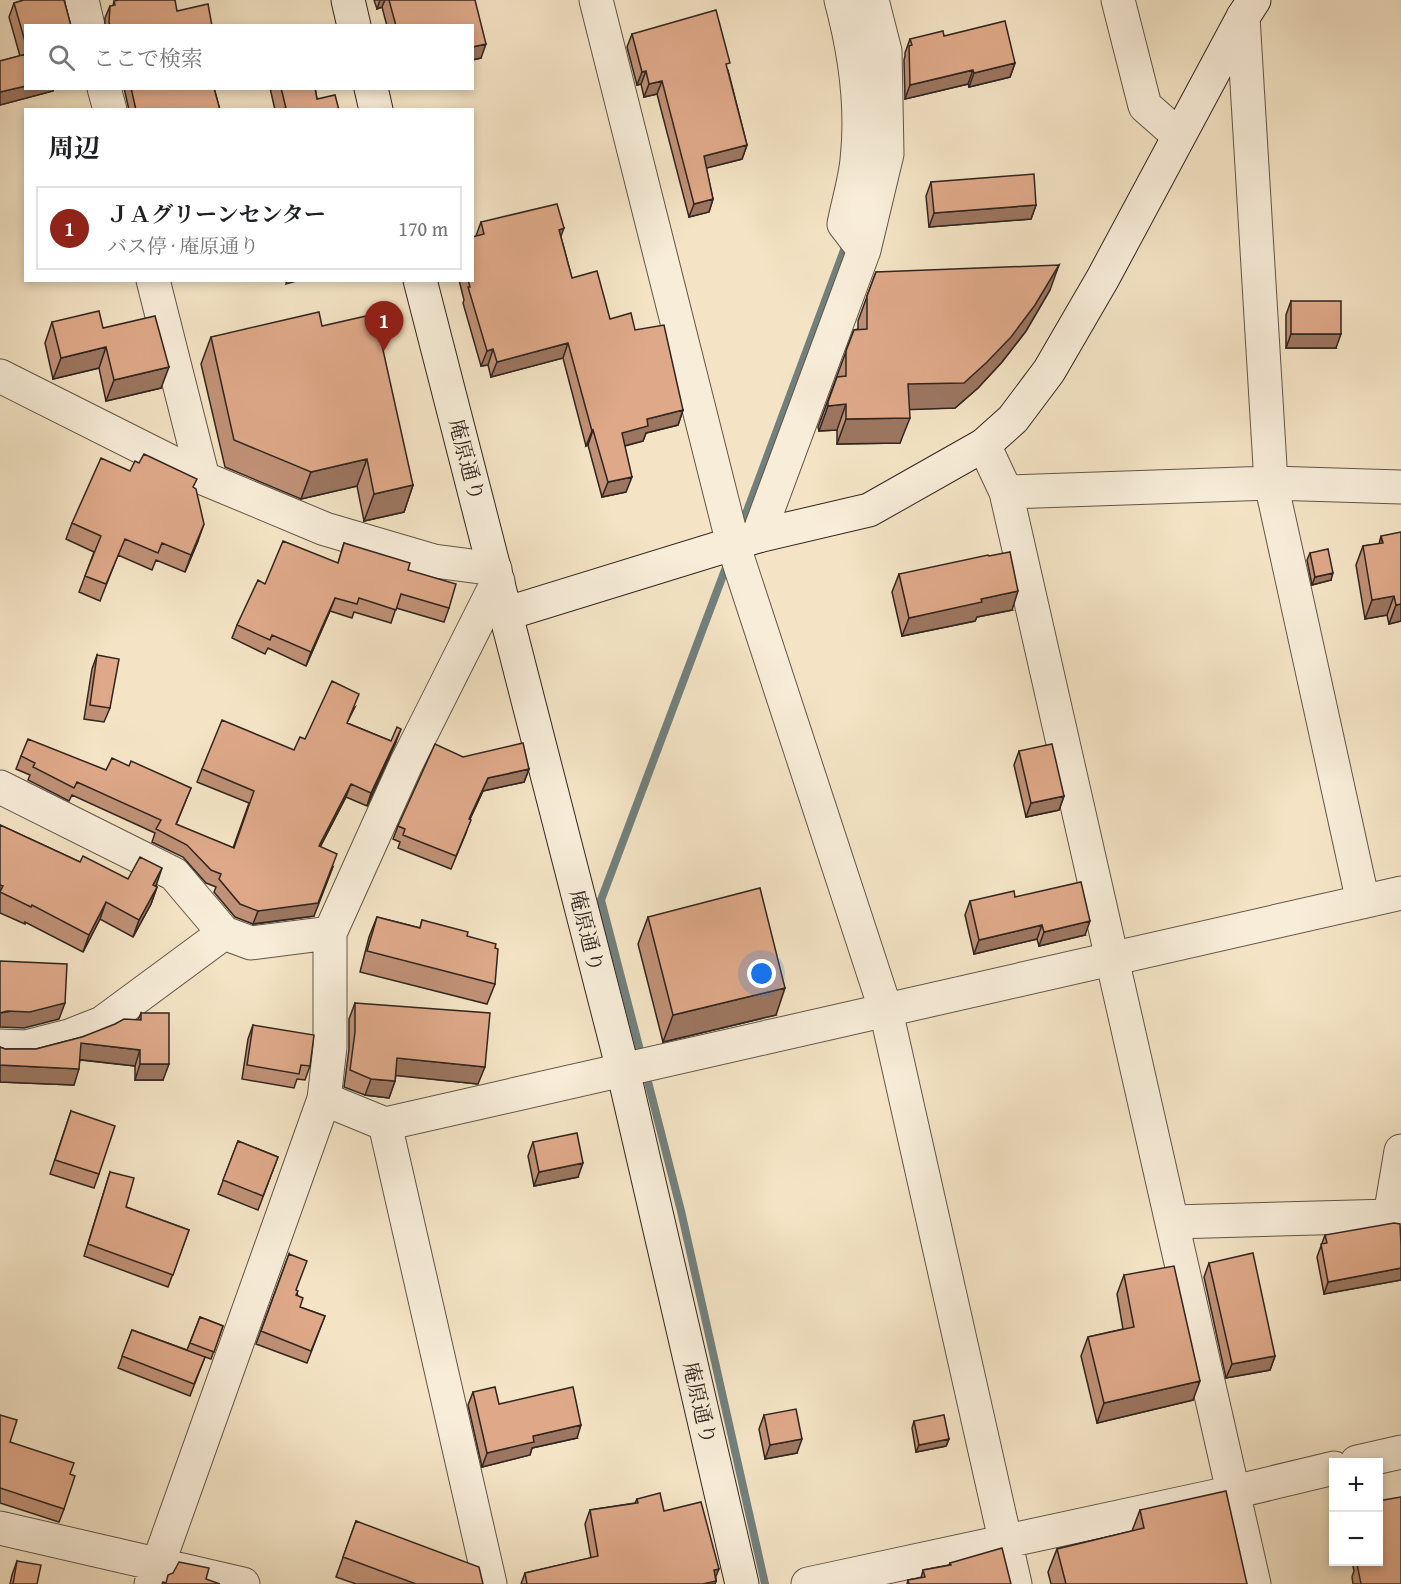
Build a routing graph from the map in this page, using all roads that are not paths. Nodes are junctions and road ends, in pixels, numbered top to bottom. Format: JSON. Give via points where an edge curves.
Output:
{"nodes":[{"id":1,"x":82,"y":0,"type":"edge"},
{"id":2,"x":348,"y":0,"type":"edge"},
{"id":3,"x":596,"y":0,"type":"edge"},
{"id":4,"x":841,"y":0,"type":"edge"},
{"id":5,"x":872,"y":0,"type":"edge"},
{"id":6,"x":1118,"y":0,"type":"edge"},
{"id":7,"x":1249,"y":9,"type":"edge"},
{"id":8,"x":88,"y":24,"type":"edge"},
{"id":9,"x":354,"y":24,"type":"edge"},
{"id":10,"x":105,"y":90,"type":"edge"},
{"id":11,"x":371,"y":90,"type":"edge"},
{"id":12,"x":109,"y":108,"type":"edge"},
{"id":13,"x":376,"y":108,"type":"edge"},
{"id":14,"x":1178,"y":135,"type":"junction"},
{"id":15,"x":864,"y":250,"type":"junction"},
{"id":16,"x":154,"y":282,"type":"edge"},
{"id":17,"x":421,"y":282,"type":"edge"},
{"id":18,"x":0,"y":376,"type":"edge"},
{"id":19,"x":984,"y":445,"type":"junction"},
{"id":20,"x":203,"y":478,"type":"junction"},
{"id":21,"x":1271,"y":483,"type":"junction"},
{"id":22,"x":1401,"y":487,"type":"edge"},
{"id":23,"x":1006,"y":492,"type":"junction"},
{"id":24,"x":746,"y":540,"type":"junction"},
{"id":25,"x":497,"y":575,"type":"junction"},
{"id":26,"x":505,"y":614,"type":"junction"},
{"id":27,"x":0,"y":787,"type":"edge"},
{"id":28,"x":1401,"y":893,"type":"edge"},
{"id":29,"x":1363,"y":902,"type":"junction"},
{"id":30,"x":224,"y":933,"type":"junction"},
{"id":31,"x":330,"y":933,"type":"junction"},
{"id":32,"x":1113,"y":959,"type":"junction"},
{"id":33,"x":886,"y":1011,"type":"junction"},
{"id":34,"x":0,"y":1046,"type":"edge"},
{"id":35,"x":622,"y":1070,"type":"junction"},
{"id":36,"x":324,"y":1099,"type":"junction"},
{"id":37,"x":385,"y":1124,"type":"junction"},
{"id":38,"x":1401,"y":1151,"type":"edge"},
{"id":39,"x":1396,"y":1217,"type":"edge"},
{"id":40,"x":1173,"y":1222,"type":"junction"},
{"id":41,"x":1401,"y":1452,"type":"edge"},
{"id":42,"x":1375,"y":1458,"type":"edge"},
{"id":43,"x":1329,"y":1469,"type":"edge"},
{"id":44,"x":1234,"y":1492,"type":"junction"},
{"id":45,"x":0,"y":1528,"type":"edge"},
{"id":46,"x":1005,"y":1541,"type":"junction"},
{"id":47,"x":155,"y":1574,"type":"edge"},
{"id":48,"x":243,"y":1584,"type":"edge"},
{"id":49,"x":490,"y":1584,"type":"edge"},
{"id":50,"x":742,"y":1584,"type":"edge"},
{"id":51,"x":808,"y":1584,"type":"edge"},
{"id":52,"x":1015,"y":1584,"type":"edge"},
{"id":53,"x":1254,"y":1584,"type":"edge"}],
"edges":[{"from":1,"to":8,"type":"street"},
{"from":2,"to":9,"type":"street"},
{"from":3,"to":24,"type":"street"},
{"from":4,"to":15,"type":"street","via":[[859,102],[857,161],[844,224]]},
{"from":5,"to":15,"type":"street","via":[[885,51],[887,154]]},
{"from":6,"to":14,"type":"street","via":[[1145,106]]},
{"from":7,"to":14,"type":"street"},
{"from":7,"to":21,"type":"street"},
{"from":10,"to":12,"type":"street"},
{"from":11,"to":13,"type":"street"},
{"from":14,"to":19,"type":"street","via":[[1049,371],[1013,419]]},
{"from":15,"to":24,"type":"street"},
{"from":16,"to":20,"type":"street"},
{"from":17,"to":25,"type":"street","name":"庵原通り"},
{"from":18,"to":20,"type":"street"},
{"from":19,"to":23,"type":"street"},
{"from":19,"to":24,"type":"street","via":[[869,510]]},
{"from":20,"to":25,"type":"street","via":[[325,529]]},
{"from":21,"to":22,"type":"street"},
{"from":21,"to":23,"type":"street"},
{"from":21,"to":29,"type":"street"},
{"from":23,"to":32,"type":"street"},
{"from":24,"to":26,"type":"street"},
{"from":24,"to":33,"type":"street"},
{"from":25,"to":26,"type":"street","name":"庵原通り"},
{"from":25,"to":31,"type":"street"},
{"from":26,"to":35,"type":"street","name":"庵原通り"},
{"from":27,"to":30,"type":"street","via":[[174,874]]},
{"from":28,"to":29,"type":"street"},
{"from":29,"to":32,"type":"street"},
{"from":30,"to":31,"type":"street","via":[[251,943]]},
{"from":30,"to":34,"type":"street","via":[[102,1023],[26,1047]]},
{"from":31,"to":36,"type":"street","via":[[330,1047]]},
{"from":32,"to":33,"type":"street"},
{"from":32,"to":40,"type":"street"},
{"from":33,"to":35,"type":"street"},
{"from":33,"to":46,"type":"street"},
{"from":35,"to":37,"type":"street"},
{"from":35,"to":50,"type":"street","name":"庵原通り"},
{"from":36,"to":37,"type":"street"},
{"from":36,"to":47,"type":"street"},
{"from":37,"to":49,"type":"street"},
{"from":38,"to":39,"type":"street"},
{"from":39,"to":40,"type":"street"},
{"from":40,"to":44,"type":"street"},
{"from":41,"to":42,"type":"street"},
{"from":43,"to":44,"type":"street"},
{"from":44,"to":46,"type":"street"},
{"from":44,"to":53,"type":"street"},
{"from":45,"to":47,"type":"street"},
{"from":46,"to":51,"type":"street"},
{"from":46,"to":52,"type":"street"},
{"from":47,"to":48,"type":"street"}]}
